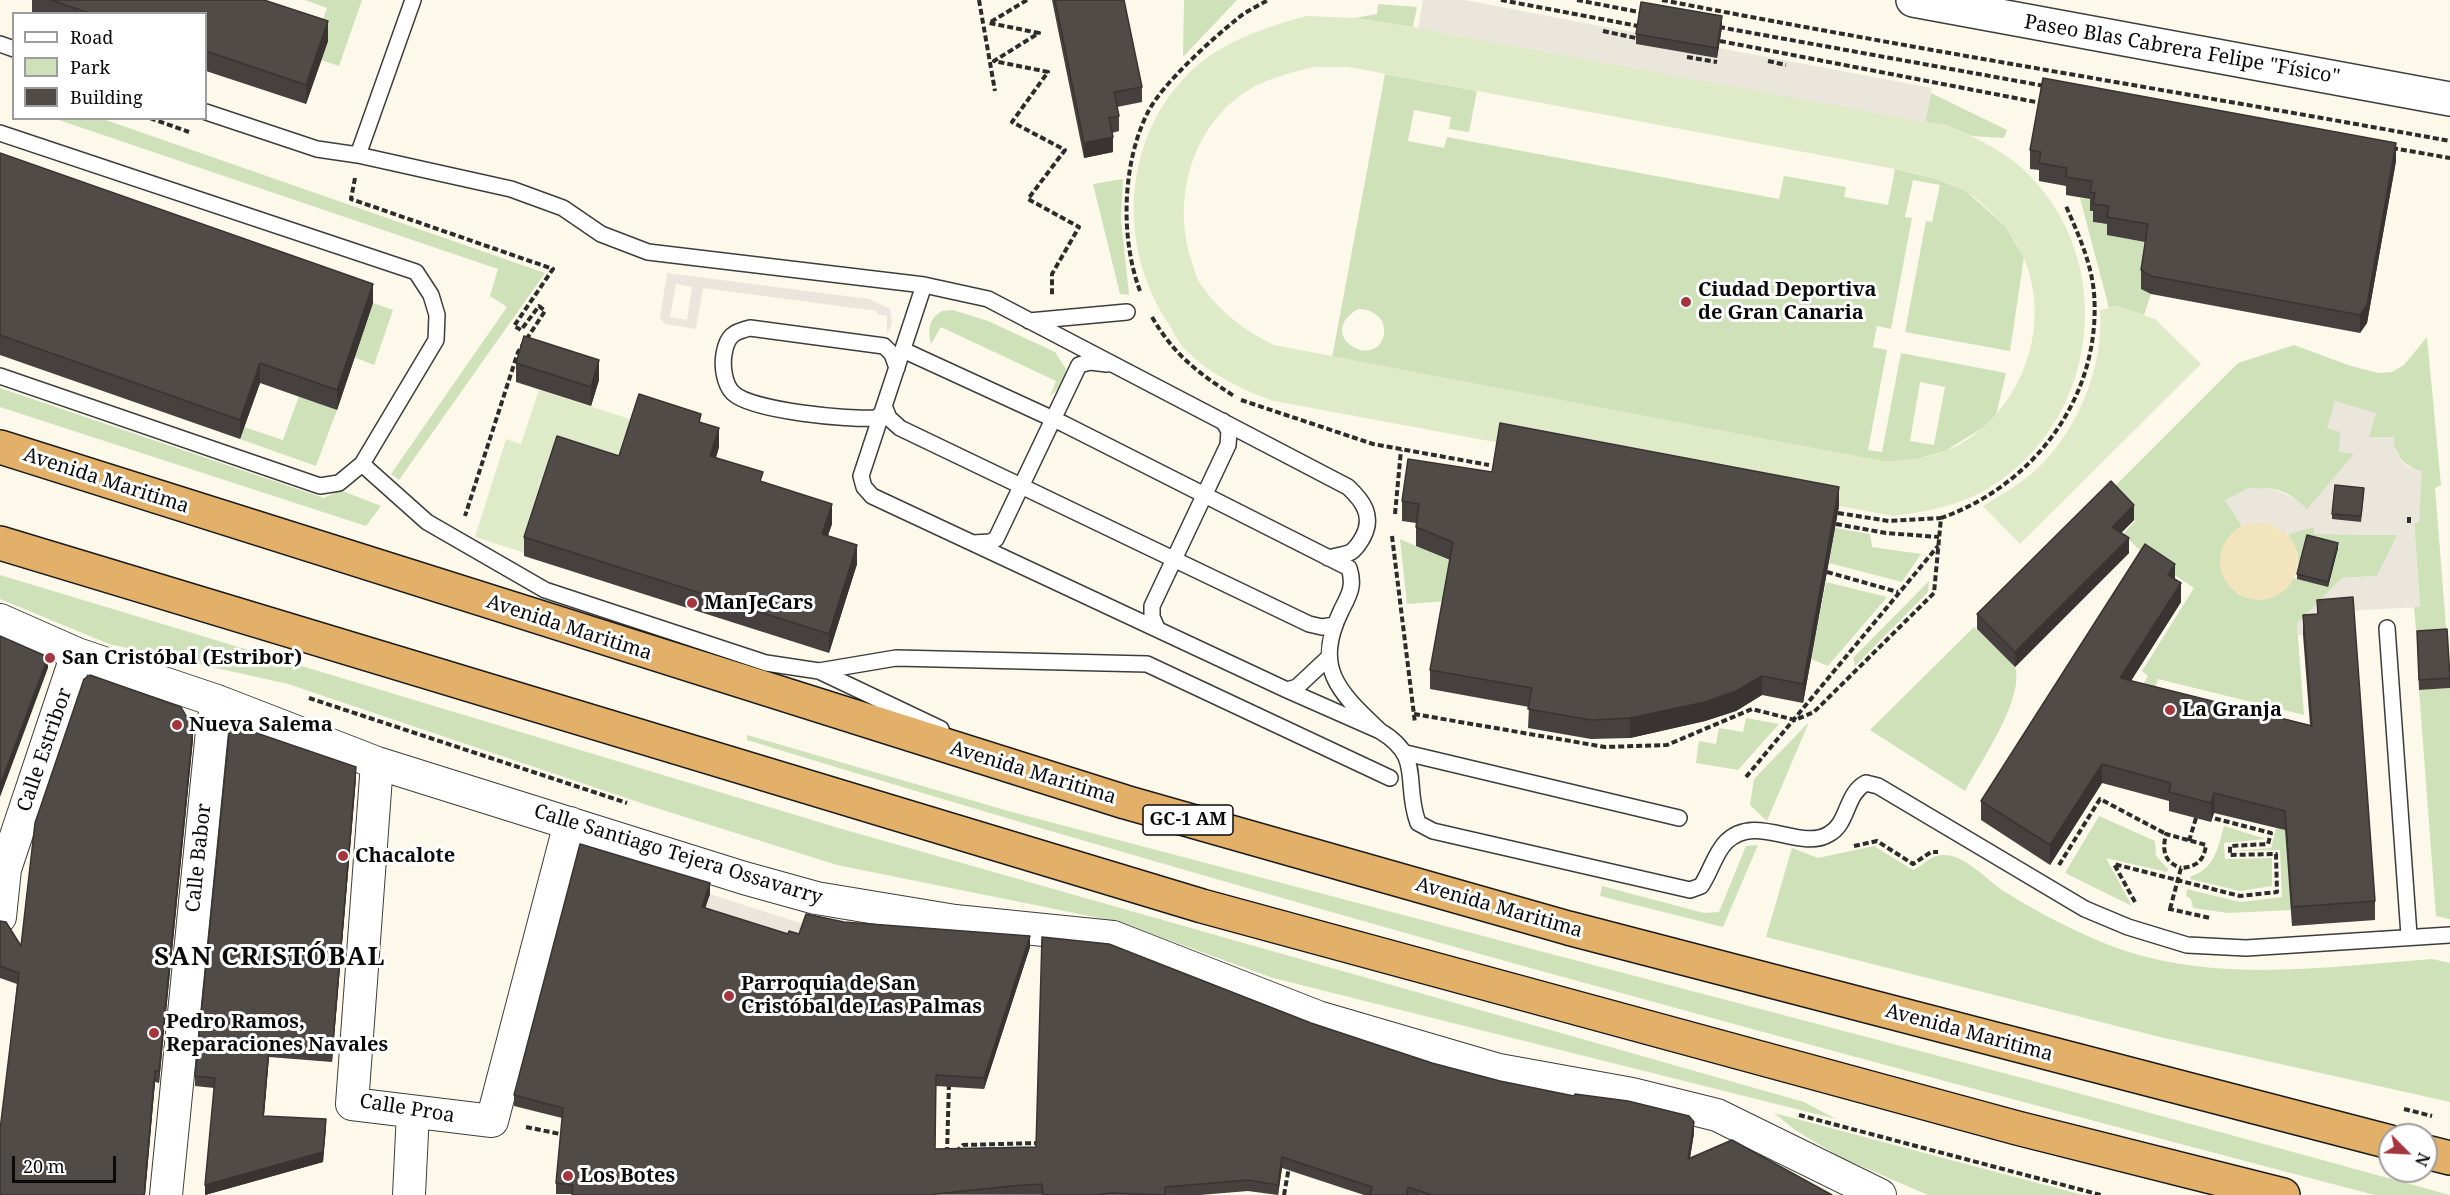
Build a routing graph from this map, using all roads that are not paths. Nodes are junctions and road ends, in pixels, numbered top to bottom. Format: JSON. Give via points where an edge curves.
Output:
{"nodes":[{"id":1,"x":413,"y":0,"type":"edge"},
{"id":2,"x":1913,"y":0,"type":"edge"},
{"id":3,"x":2450,"y":99,"type":"edge"},
{"id":4,"x":207,"y":112,"type":"edge"},
{"id":5,"x":0,"y":133,"type":"edge"},
{"id":6,"x":358,"y":155,"type":"junction"},
{"id":7,"x":924,"y":285,"type":"junction"},
{"id":8,"x":1128,"y":312,"type":"dead end"},
{"id":9,"x":1029,"y":321,"type":"junction"},
{"id":10,"x":884,"y":346,"type":"junction"},
{"id":11,"x":903,"y":350,"type":"junction"},
{"id":12,"x":927,"y":360,"type":"junction"},
{"id":13,"x":1115,"y":366,"type":"junction"},
{"id":14,"x":897,"y":368,"type":"junction"},
{"id":15,"x":0,"y":376,"type":"edge"},
{"id":16,"x":883,"y":410,"type":"junction"},
{"id":17,"x":1053,"y":420,"type":"junction"},
{"id":18,"x":1223,"y":422,"type":"junction"},
{"id":19,"x":0,"y":447,"type":"edge"},
{"id":20,"x":362,"y":464,"type":"junction"},
{"id":21,"x":1022,"y":486,"type":"junction"},
{"id":22,"x":1205,"y":495,"type":"junction"},
{"id":23,"x":970,"y":542,"type":"junction"},
{"id":24,"x":0,"y":543,"type":"edge"},
{"id":25,"x":1328,"y":558,"type":"junction"},
{"id":26,"x":1174,"y":560,"type":"junction"},
{"id":27,"x":603,"y":610,"type":"junction"},
{"id":28,"x":0,"y":620,"type":"edge"},
{"id":29,"x":548,"y":621,"type":"junction"},
{"id":30,"x":1335,"y":625,"type":"junction"},
{"id":31,"x":1157,"y":628,"type":"junction"},
{"id":32,"x":2387,"y":628,"type":"dead end"},
{"id":33,"x":77,"y":654,"type":"junction"},
{"id":34,"x":1328,"y":658,"type":"junction"},
{"id":35,"x":819,"y":671,"type":"junction"},
{"id":36,"x":1287,"y":690,"type":"junction"},
{"id":37,"x":217,"y":701,"type":"junction"},
{"id":38,"x":1380,"y":730,"type":"junction"},
{"id":39,"x":1406,"y":753,"type":"junction"},
{"id":40,"x":376,"y":763,"type":"junction"},
{"id":41,"x":1032,"y":774,"type":"junction"},
{"id":42,"x":1390,"y":778,"type":"dead end"},
{"id":43,"x":1678,"y":818,"type":"dead end"},
{"id":44,"x":570,"y":823,"type":"junction"},
{"id":45,"x":2,"y":868,"type":"edge"},
{"id":46,"x":0,"y":916,"type":"edge"},
{"id":47,"x":2409,"y":935,"type":"junction"},
{"id":48,"x":2450,"y":935,"type":"edge"},
{"id":49,"x":413,"y":1112,"type":"junction"},
{"id":50,"x":2378,"y":1139,"type":"edge"},
{"id":51,"x":166,"y":1195,"type":"edge"},
{"id":52,"x":409,"y":1195,"type":"edge"},
{"id":53,"x":1880,"y":1195,"type":"edge"},
{"id":54,"x":2283,"y":1195,"type":"edge"}],
"edges":[{"from":1,"to":6,"type":"lane"},
{"from":2,"to":3,"type":"street","name":"Paseo Blas Cabrera Felipe \"Físico\""},
{"from":4,"to":6,"type":"lane","via":[[317,149]]},
{"from":5,"to":20,"type":"lane","via":[[416,272],[431,295],[437,315],[436,340]]},
{"from":6,"to":7,"type":"lane","via":[[511,189],[562,208],[601,234],[648,252]]},
{"from":7,"to":9,"type":"lane","via":[[988,299]]},
{"from":7,"to":10,"type":"lane","via":[[905,327]]},
{"from":7,"to":11,"type":"lane"},
{"from":7,"to":12,"type":"lane","via":[[916,327],[920,349]]},
{"from":8,"to":9,"type":"lane"},
{"from":9,"to":13,"type":"lane"},
{"from":10,"to":14,"type":"lane"},
{"from":10,"to":16,"type":"lane","via":[[750,328],[734,332],[726,340],[723,359],[731,391],[752,404],[868,419],[876,418]]},
{"from":11,"to":12,"type":"lane"},
{"from":11,"to":14,"type":"lane"},
{"from":12,"to":17,"type":"lane"},
{"from":13,"to":17,"type":"lane","via":[[1090,362],[1079,365]]},
{"from":13,"to":18,"type":"lane"},
{"from":14,"to":16,"type":"lane"},
{"from":15,"to":20,"type":"lane","via":[[320,486],[339,483]]},
{"from":16,"to":21,"type":"lane","via":[[900,428]]},
{"from":16,"to":23,"type":"lane","via":[[861,476],[864,487],[872,496]]},
{"from":17,"to":21,"type":"lane"},
{"from":17,"to":22,"type":"lane"},
{"from":18,"to":22,"type":"lane","via":[[1229,431],[1228,445]]},
{"from":18,"to":25,"type":"lane","via":[[1348,487],[1363,502],[1366,530],[1358,546]]},
{"from":19,"to":29,"type":"highway","name":"Avenida Maritima","number":"GC-1 AM"},
{"from":20,"to":27,"type":"lane","via":[[427,522],[458,541],[545,590]]},
{"from":21,"to":23,"type":"lane","via":[[996,539],[982,544]]},
{"from":21,"to":26,"type":"lane"},
{"from":22,"to":25,"type":"lane"},
{"from":22,"to":26,"type":"lane"},
{"from":23,"to":31,"type":"lane"},
{"from":24,"to":54,"type":"highway","via":[[1202,906],[2018,1128]]},
{"from":25,"to":30,"type":"lane","via":[[1349,568],[1353,578],[1353,588]]},
{"from":26,"to":30,"type":"lane","via":[[1309,624]]},
{"from":26,"to":31,"type":"lane","via":[[1152,606]]},
{"from":27,"to":29,"type":"lane"},
{"from":27,"to":35,"type":"lane","via":[[766,663]]},
{"from":28,"to":33,"type":"street","name":"Calle Santiago Tejera Ossavarry"},
{"from":29,"to":41,"type":"highway","name":"Avenida Maritima","number":"GC-1 AM"},
{"from":30,"to":34,"type":"lane"},
{"from":31,"to":36,"type":"lane"},
{"from":32,"to":47,"type":"lane"},
{"from":33,"to":37,"type":"street","name":"Calle Santiago Tejera Ossavarry"},
{"from":33,"to":45,"type":"street","name":"Calle Estribor"},
{"from":34,"to":36,"type":"lane","via":[[1304,682]]},
{"from":34,"to":38,"type":"lane","via":[[1339,688]]},
{"from":35,"to":41,"type":"lane"},
{"from":35,"to":42,"type":"lane","via":[[896,658],[1147,663]]},
{"from":36,"to":38,"type":"lane"},
{"from":37,"to":40,"type":"street","name":"Calle Santiago Tejera Ossavarry"},
{"from":37,"to":51,"type":"street","name":"Calle Babor"},
{"from":38,"to":39,"type":"lane","via":[[1397,741]]},
{"from":39,"to":43,"type":"lane"},
{"from":39,"to":47,"type":"lane","via":[[1412,808],[1418,823],[1433,831],[1690,890],[1701,886],[1724,843],[1744,831],[1820,838],[1830,834],[1840,823],[1852,794],[1866,783],[1928,814],[2085,909],[2187,945],[2246,948]]},
{"from":40,"to":44,"type":"street","name":"Calle Santiago Tejera Ossavarry"},
{"from":40,"to":49,"type":"street","name":"Calle Proa","via":[[352,1104]]},
{"from":41,"to":50,"type":"highway","name":"Avenida Maritima","number":"GC-1 AM","via":[[1568,928]]},
{"from":44,"to":49,"type":"street","name":"Calle Proa","via":[[492,1121]]},
{"from":44,"to":53,"type":"street","name":"Calle Santiago Tejera Ossavarry","via":[[816,898],[956,921],[1113,937],[1352,1027],[1499,1070],[1632,1094],[1717,1115]]},
{"from":45,"to":46,"type":"street","name":"Calle Estribor"},
{"from":47,"to":48,"type":"lane"},
{"from":49,"to":52,"type":"street"}]}
